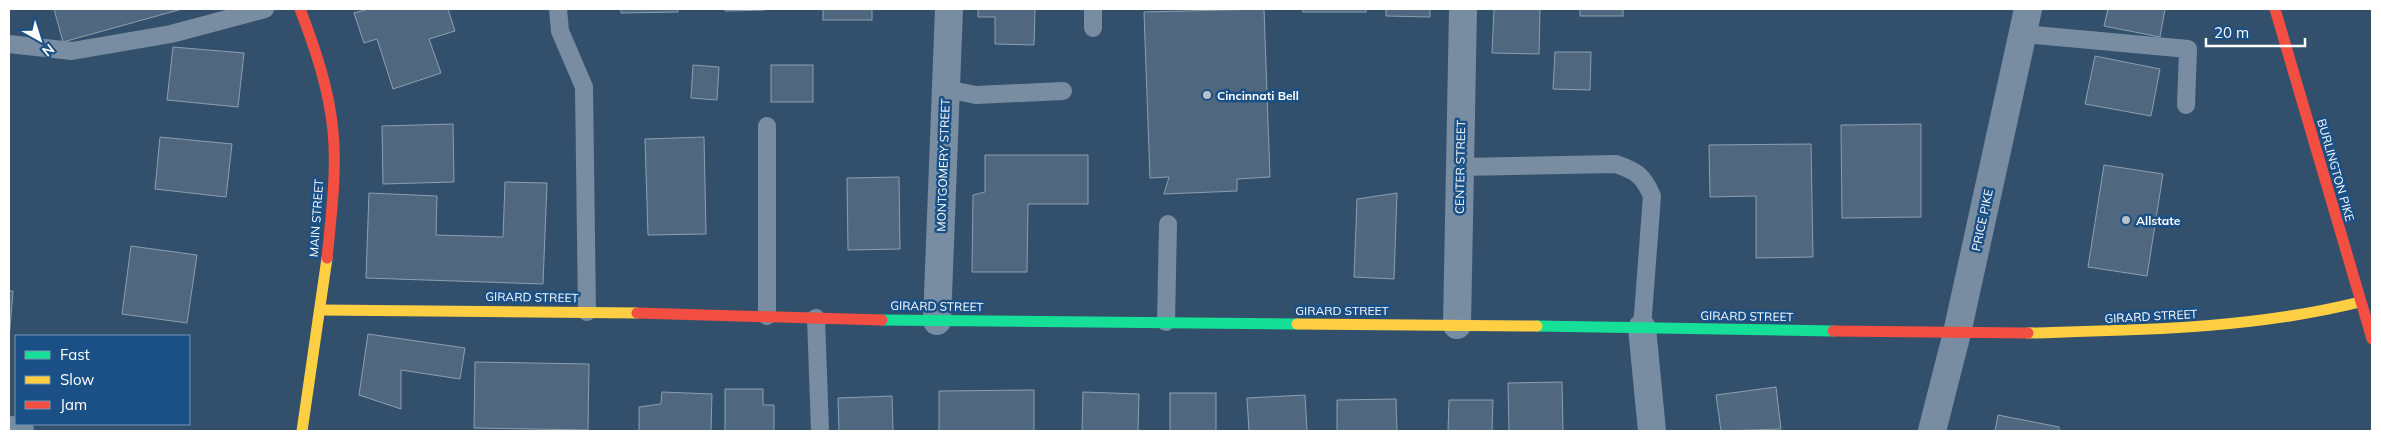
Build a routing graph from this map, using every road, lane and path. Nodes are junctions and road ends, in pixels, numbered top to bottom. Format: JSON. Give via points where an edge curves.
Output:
{"nodes":[{"id":1,"x":265,"y":9,"type":"edge"},
{"id":2,"x":300,"y":9,"type":"edge"},
{"id":3,"x":558,"y":9,"type":"edge"},
{"id":4,"x":949,"y":9,"type":"edge"},
{"id":5,"x":1094,"y":9,"type":"edge"},
{"id":6,"x":1463,"y":9,"type":"edge"},
{"id":7,"x":2275,"y":9,"type":"edge"},
{"id":8,"x":2026,"y":21,"type":"edge"},
{"id":9,"x":1093,"y":28,"type":"dead end"},
{"id":10,"x":9,"y":44,"type":"edge"},
{"id":11,"x":946,"y":89,"type":"junction"},
{"id":12,"x":1063,"y":91,"type":"dead end"},
{"id":13,"x":2186,"y":105,"type":"dead end"},
{"id":14,"x":767,"y":126,"type":"dead end"},
{"id":15,"x":1460,"y":167,"type":"junction"},
{"id":16,"x":1168,"y":224,"type":"dead end"},
{"id":17,"x":2366,"y":300,"type":"edge"},
{"id":18,"x":322,"y":310,"type":"junction"},
{"id":19,"x":587,"y":312,"type":"junction"},
{"id":20,"x":767,"y":316,"type":"junction"},
{"id":21,"x":816,"y":318,"type":"junction"},
{"id":22,"x":937,"y":320,"type":"junction"},
{"id":23,"x":1166,"y":322,"type":"junction"},
{"id":24,"x":1457,"y":324,"type":"junction"},
{"id":25,"x":1642,"y":328,"type":"junction"},
{"id":26,"x":1958,"y":333,"type":"junction"},
{"id":27,"x":2372,"y":339,"type":"edge"},
{"id":28,"x":9,"y":430,"type":"edge"},
{"id":29,"x":18,"y":431,"type":"edge"},
{"id":30,"x":302,"y":431,"type":"edge"},
{"id":31,"x":820,"y":431,"type":"edge"},
{"id":32,"x":1652,"y":431,"type":"edge"},
{"id":33,"x":1932,"y":431,"type":"edge"}],
"edges":[{"from":1,"to":10,"type":"lane","via":[[171,34],[72,51]]},
{"from":2,"to":18,"type":"street","name":"MAIN STREET","via":[[333,127],[331,214]]},
{"from":3,"to":19,"type":"lane","via":[[560,31],[584,86]]},
{"from":4,"to":11,"type":"street","name":"MONTGOMERY STREET"},
{"from":5,"to":9,"type":"lane"},
{"from":6,"to":15,"type":"street","name":"CENTER STREET"},
{"from":7,"to":17,"type":"street","name":"BURLINGTON PIKE"},
{"from":8,"to":13,"type":"lane","via":[[2188,49]]},
{"from":8,"to":26,"type":"street","name":"PRICE PIKE"},
{"from":11,"to":12,"type":"lane","via":[[976,95]]},
{"from":11,"to":22,"type":"street","name":"MONTGOMERY STREET"},
{"from":14,"to":20,"type":"lane"},
{"from":15,"to":24,"type":"street","name":"CENTER STREET"},
{"from":15,"to":25,"type":"lane","via":[[1616,164],[1633,170],[1646,181],[1652,196]]},
{"from":16,"to":23,"type":"lane"},
{"from":17,"to":26,"type":"street","name":"GIRARD STREET","via":[[2312,314],[2184,329]]},
{"from":17,"to":27,"type":"street","name":"BURLINGTON PIKE"},
{"from":18,"to":19,"type":"street","name":"GIRARD STREET"},
{"from":18,"to":30,"type":"street","name":"MAIN STREET"},
{"from":19,"to":20,"type":"street","name":"GIRARD STREET"},
{"from":20,"to":21,"type":"street","name":"GIRARD STREET"},
{"from":21,"to":22,"type":"street","name":"GIRARD STREET"},
{"from":21,"to":31,"type":"lane"},
{"from":22,"to":23,"type":"street","name":"GIRARD STREET"},
{"from":23,"to":24,"type":"street","name":"GIRARD STREET"},
{"from":24,"to":25,"type":"street","name":"GIRARD STREET"},
{"from":25,"to":26,"type":"street","name":"GIRARD STREET"},
{"from":25,"to":32,"type":"street"},
{"from":26,"to":33,"type":"street","name":"PRICE PIKE"},
{"from":28,"to":29,"type":"street"}]}
